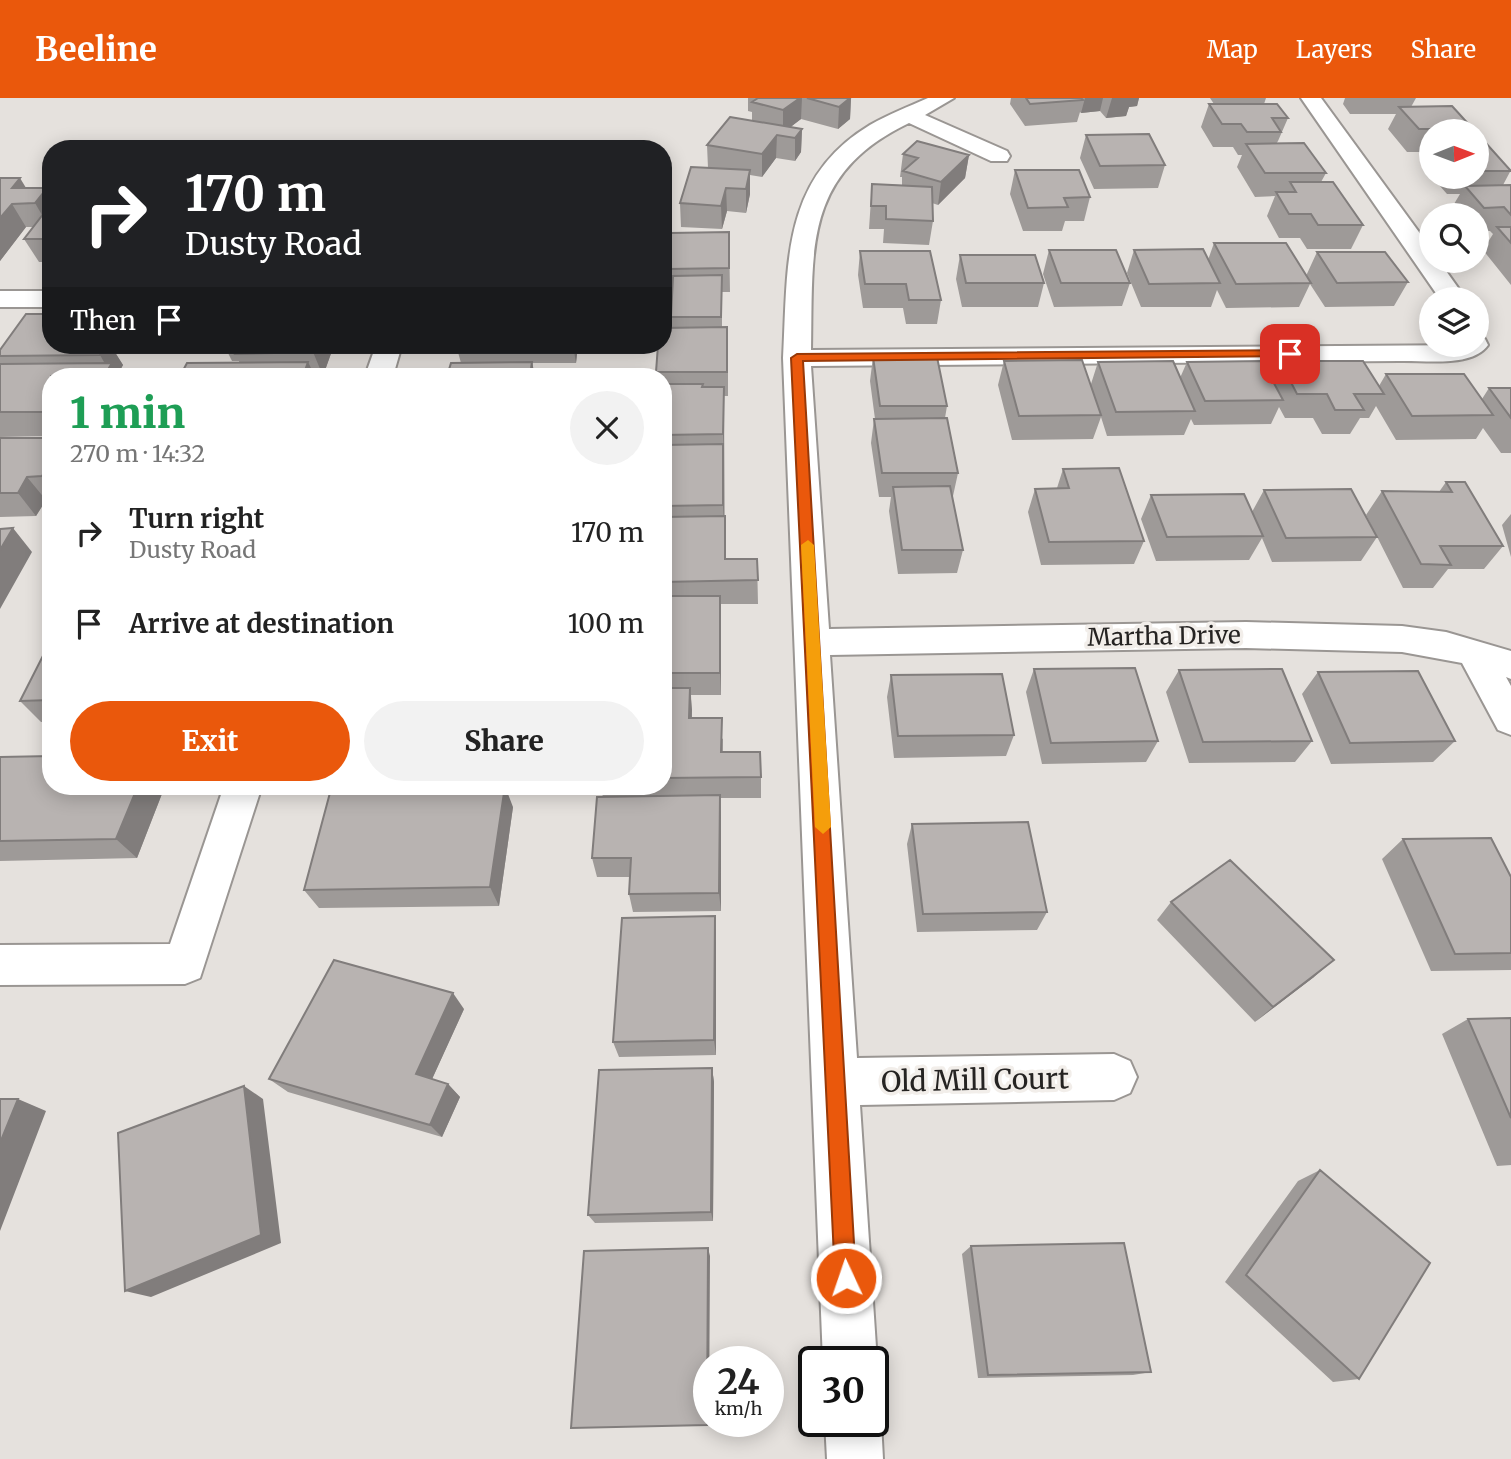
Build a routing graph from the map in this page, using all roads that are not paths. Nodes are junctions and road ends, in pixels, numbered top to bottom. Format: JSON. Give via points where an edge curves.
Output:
{"nodes":[{"id":1,"x":944,"y":98,"type":"edge"},
{"id":2,"x":1311,"y":98,"type":"edge"},
{"id":3,"x":906,"y":114,"type":"junction"},
{"id":4,"x":999,"y":156,"type":"dead end"},
{"id":5,"x":1444,"y":287,"type":"edge"},
{"id":6,"x":0,"y":299,"type":"edge"},
{"id":7,"x":42,"y":299,"type":"edge"},
{"id":8,"x":1419,"y":352,"type":"edge"},
{"id":9,"x":797,"y":358,"type":"junction"},
{"id":10,"x":813,"y":642,"type":"junction"},
{"id":11,"x":1475,"y":654,"type":"junction"},
{"id":12,"x":1511,"y":665,"type":"edge"},
{"id":13,"x":1511,"y":720,"type":"edge"},
{"id":14,"x":240,"y":795,"type":"edge"},
{"id":15,"x":0,"y":965,"type":"edge"},
{"id":16,"x":1114,"y":1077,"type":"dead end"},
{"id":17,"x":836,"y":1082,"type":"junction"},
{"id":18,"x":849,"y":1346,"type":"edge"},
{"id":19,"x":854,"y":1437,"type":"edge"},
{"id":20,"x":855,"y":1459,"type":"edge"}],
"edges":[{"from":1,"to":3,"type":"street"},
{"from":2,"to":5,"type":"street"},
{"from":3,"to":4,"type":"street"},
{"from":3,"to":9,"type":"street","via":[[861,142],[821,184],[800,242]]},
{"from":6,"to":7,"type":"street"},
{"from":8,"to":9,"type":"street"},
{"from":9,"to":10,"type":"street"},
{"from":10,"to":11,"type":"street","name":"Martha Drive","via":[[1246,635],[1402,639]]},
{"from":10,"to":17,"type":"street"},
{"from":11,"to":12,"type":"street","name":"Martha Drive"},
{"from":11,"to":13,"type":"street"},
{"from":14,"to":15,"type":"street","via":[[185,964]]},
{"from":16,"to":17,"type":"street","name":"Old Mill Court"},
{"from":17,"to":18,"type":"street"},
{"from":19,"to":20,"type":"street"}]}
